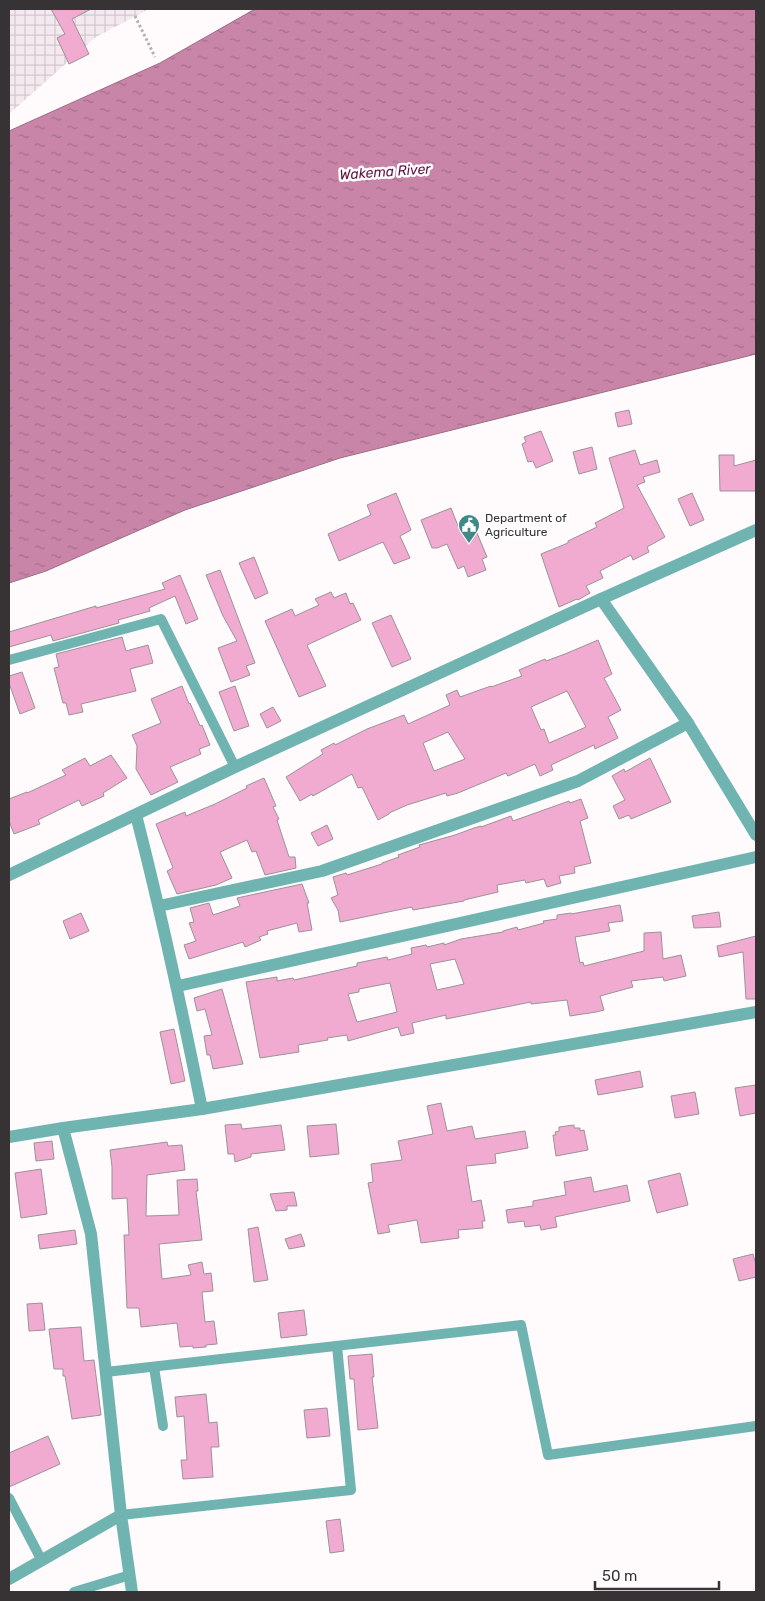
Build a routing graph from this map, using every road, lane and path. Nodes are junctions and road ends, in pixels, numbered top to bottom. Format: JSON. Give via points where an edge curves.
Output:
{"nodes":[{"id":1,"x":135,"y":16,"type":"dead end"},
{"id":2,"x":155,"y":57,"type":"dead end"},
{"id":3,"x":756,"y":530,"type":"edge"},
{"id":4,"x":601,"y":599,"type":"junction"},
{"id":5,"x":9,"y":660,"type":"edge"},
{"id":6,"x":688,"y":723,"type":"junction"},
{"id":7,"x":235,"y":767,"type":"junction"},
{"id":8,"x":136,"y":815,"type":"junction"},
{"id":9,"x":756,"y":835,"type":"edge"},
{"id":10,"x":756,"y":857,"type":"edge"},
{"id":11,"x":9,"y":875,"type":"edge"},
{"id":12,"x":159,"y":906,"type":"junction"},
{"id":13,"x":178,"y":986,"type":"junction"},
{"id":14,"x":756,"y":1012,"type":"edge"},
{"id":15,"x":202,"y":1109,"type":"junction"},
{"id":16,"x":63,"y":1128,"type":"junction"},
{"id":17,"x":9,"y":1137,"type":"edge"},
{"id":18,"x":337,"y":1346,"type":"junction"},
{"id":19,"x":154,"y":1367,"type":"junction"},
{"id":20,"x":106,"y":1372,"type":"junction"},
{"id":21,"x":163,"y":1426,"type":"dead end"},
{"id":22,"x":756,"y":1426,"type":"edge"},
{"id":23,"x":9,"y":1498,"type":"edge"},
{"id":24,"x":121,"y":1515,"type":"junction"},
{"id":25,"x":42,"y":1561,"type":"junction"},
{"id":26,"x":130,"y":1575,"type":"junction"},
{"id":27,"x":9,"y":1579,"type":"edge"},
{"id":28,"x":74,"y":1592,"type":"edge"},
{"id":29,"x":132,"y":1592,"type":"edge"}],
"edges":[{"from":1,"to":2,"type":"path"},
{"from":3,"to":4,"type":"street"},
{"from":4,"to":6,"type":"street"},
{"from":4,"to":7,"type":"street"},
{"from":5,"to":7,"type":"lane","via":[[162,619]]},
{"from":6,"to":9,"type":"street"},
{"from":6,"to":12,"type":"street","via":[[578,780],[322,871]]},
{"from":7,"to":8,"type":"street"},
{"from":8,"to":11,"type":"street"},
{"from":8,"to":12,"type":"street"},
{"from":10,"to":13,"type":"street"},
{"from":12,"to":13,"type":"street"},
{"from":13,"to":15,"type":"street"},
{"from":14,"to":15,"type":"street"},
{"from":15,"to":16,"type":"street"},
{"from":16,"to":17,"type":"street"},
{"from":16,"to":20,"type":"street","via":[[91,1234]]},
{"from":18,"to":19,"type":"lane"},
{"from":18,"to":22,"type":"lane","via":[[521,1325],[548,1455]]},
{"from":18,"to":24,"type":"lane","via":[[351,1490]]},
{"from":19,"to":20,"type":"lane"},
{"from":19,"to":21,"type":"lane"},
{"from":20,"to":24,"type":"street"},
{"from":23,"to":25,"type":"lane"},
{"from":24,"to":25,"type":"street"},
{"from":24,"to":26,"type":"street"},
{"from":25,"to":27,"type":"street"},
{"from":26,"to":28,"type":"lane"},
{"from":26,"to":29,"type":"street"}]}
